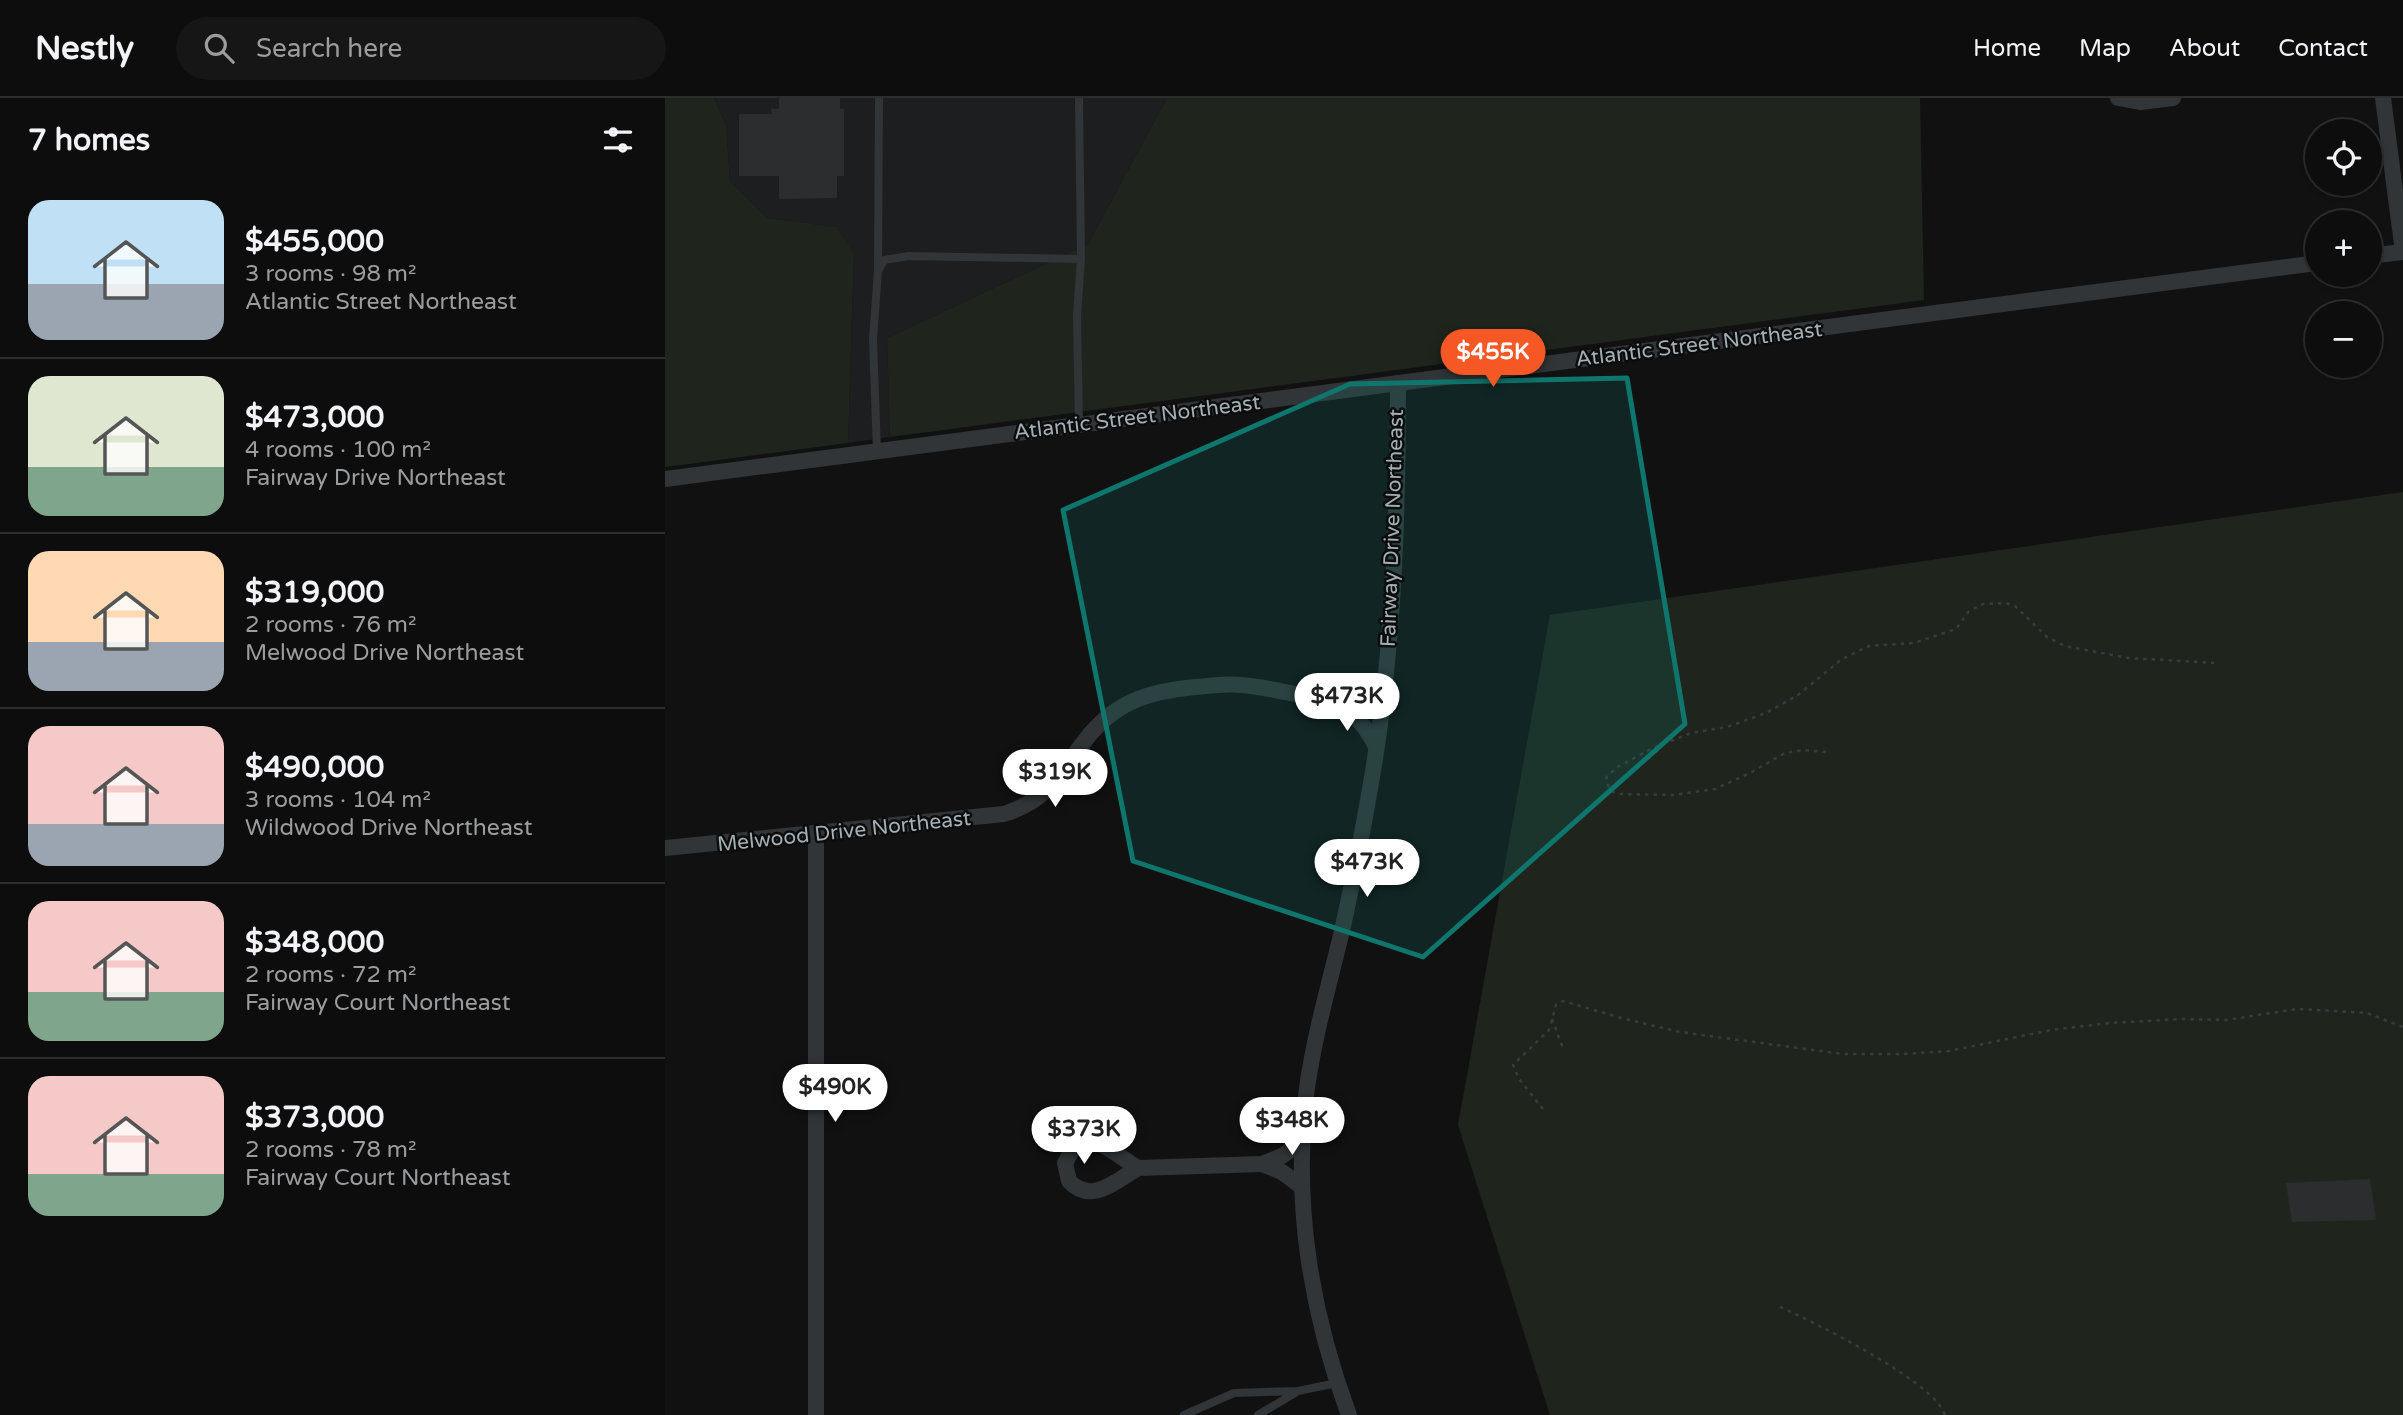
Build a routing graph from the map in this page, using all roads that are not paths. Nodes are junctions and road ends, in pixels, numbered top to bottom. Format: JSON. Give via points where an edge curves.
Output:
{"nodes":[{"id":1,"x":879,"y":98,"type":"edge"},
{"id":2,"x":1079,"y":98,"type":"edge"},
{"id":3,"x":2118,"y":98,"type":"edge"},
{"id":4,"x":2173,"y":98,"type":"edge"},
{"id":5,"x":2383,"y":98,"type":"edge"},
{"id":6,"x":2403,"y":252,"type":"edge"},
{"id":7,"x":2382,"y":254,"type":"edge"},
{"id":8,"x":1081,"y":259,"type":"junction"},
{"id":9,"x":2305,"y":265,"type":"edge"},
{"id":10,"x":878,"y":271,"type":"junction"},
{"id":11,"x":1398,"y":383,"type":"junction"},
{"id":12,"x":1079,"y":425,"type":"junction"},
{"id":13,"x":877,"y":451,"type":"junction"},
{"id":14,"x":665,"y":479,"type":"edge"},
{"id":15,"x":1384,"y":680,"type":"junction"},
{"id":16,"x":1337,"y":703,"type":"junction"},
{"id":17,"x":1375,"y":747,"type":"junction"},
{"id":18,"x":816,"y":834,"type":"junction"},
{"id":19,"x":665,"y":848,"type":"edge"},
{"id":20,"x":1302,"y":1142,"type":"junction"},
{"id":21,"x":1262,"y":1164,"type":"junction"},
{"id":22,"x":1138,"y":1168,"type":"dead end"},
{"id":23,"x":1302,"y":1187,"type":"junction"},
{"id":24,"x":1337,"y":1383,"type":"junction"},
{"id":25,"x":1298,"y":1391,"type":"junction"},
{"id":26,"x":816,"y":1415,"type":"edge"},
{"id":27,"x":1184,"y":1415,"type":"edge"},
{"id":28,"x":1258,"y":1415,"type":"edge"},
{"id":29,"x":1349,"y":1415,"type":"edge"}],
"edges":[{"from":1,"to":10,"type":"lane"},
{"from":2,"to":8,"type":"lane"},
{"from":3,"to":4,"type":"street","via":[[2140,102]]},
{"from":5,"to":6,"type":"street"},
{"from":6,"to":7,"type":"street"},
{"from":8,"to":10,"type":"lane","via":[[908,256],[884,260]]},
{"from":8,"to":12,"type":"lane"},
{"from":9,"to":11,"type":"street","name":"Atlantic Street Northeast"},
{"from":10,"to":13,"type":"lane","via":[[873,341]]},
{"from":11,"to":12,"type":"street","name":"Atlantic Street Northeast"},
{"from":11,"to":15,"type":"street","name":"Fairway Drive Northeast","via":[[1395,553]]},
{"from":12,"to":13,"type":"street","name":"Atlantic Street Northeast"},
{"from":13,"to":14,"type":"street","name":"Atlantic Street Northeast"},
{"from":15,"to":16,"type":"street","name":"Melwood Drive Northeast","via":[[1365,696]]},
{"from":15,"to":17,"type":"street","name":"Fairway Drive Northeast"},
{"from":16,"to":17,"type":"street","via":[[1361,722]]},
{"from":16,"to":18,"type":"street","name":"Melwood Drive Northeast","via":[[1241,685],[1157,692],[1132,700],[1108,716],[1051,788],[1021,809]]},
{"from":17,"to":20,"type":"street","name":"Fairway Drive Northeast","via":[[1344,922],[1312,1055]]},
{"from":18,"to":19,"type":"street","name":"Melwood Drive Northeast"},
{"from":18,"to":26,"type":"street"},
{"from":20,"to":21,"type":"street"},
{"from":20,"to":23,"type":"street","name":"Fairway Drive Northeast"},
{"from":21,"to":22,"type":"street"},
{"from":21,"to":23,"type":"street"},
{"from":23,"to":24,"type":"street","name":"Fairway Drive Northeast","via":[[1313,1290]]},
{"from":24,"to":25,"type":"lane"},
{"from":24,"to":29,"type":"street","name":"Fairway Drive Northeast"},
{"from":25,"to":27,"type":"lane","via":[[1234,1393]]},
{"from":25,"to":28,"type":"lane"}]}
